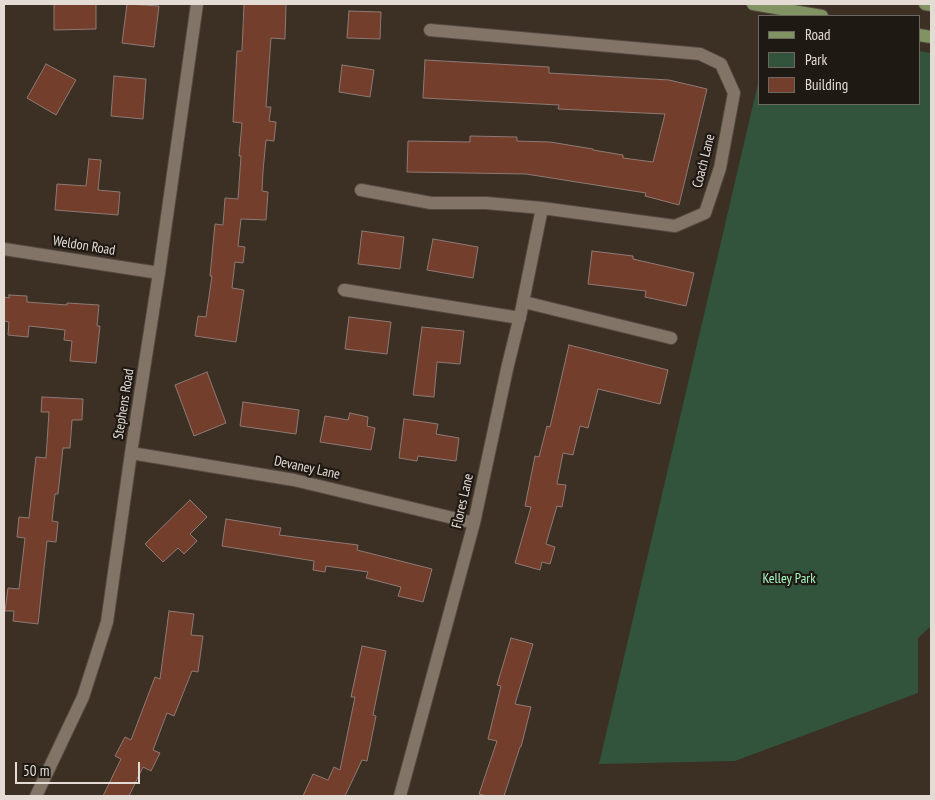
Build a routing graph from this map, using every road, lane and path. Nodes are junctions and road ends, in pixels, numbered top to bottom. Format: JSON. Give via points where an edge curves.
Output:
{"nodes":[{"id":1,"x":197,"y":4,"type":"edge"},
{"id":2,"x":753,"y":4,"type":"edge"},
{"id":3,"x":924,"y":4,"type":"edge"},
{"id":4,"x":931,"y":5,"type":"edge"},
{"id":5,"x":816,"y":15,"type":"edge"},
{"id":6,"x":430,"y":30,"type":"dead end"},
{"id":7,"x":361,"y":190,"type":"dead end"},
{"id":8,"x":542,"y":208,"type":"junction"},
{"id":9,"x":4,"y":249,"type":"edge"},
{"id":10,"x":160,"y":273,"type":"junction"},
{"id":11,"x":344,"y":290,"type":"dead end"},
{"id":12,"x":524,"y":302,"type":"junction"},
{"id":13,"x":520,"y":318,"type":"junction"},
{"id":14,"x":671,"y":338,"type":"dead end"},
{"id":15,"x":131,"y":453,"type":"junction"},
{"id":16,"x":474,"y":523,"type":"junction"},
{"id":17,"x":36,"y":796,"type":"edge"},
{"id":18,"x":400,"y":796,"type":"edge"}],
"edges":[{"from":1,"to":10,"type":"street","name":"Stephens Road"},
{"from":2,"to":5,"type":"main road"},
{"from":3,"to":4,"type":"main road"},
{"from":6,"to":8,"type":"street","name":"Coach Lane","via":[[700,54],[721,64],[734,93],[720,168],[705,213],[675,226]]},
{"from":7,"to":8,"type":"street","name":"Coach Lane","via":[[431,203]]},
{"from":8,"to":12,"type":"street","name":"Flores Lane"},
{"from":9,"to":10,"type":"street","name":"Weldon Road"},
{"from":10,"to":15,"type":"street","name":"Stephens Road"},
{"from":11,"to":13,"type":"street"},
{"from":12,"to":13,"type":"street","name":"Flores Lane"},
{"from":12,"to":14,"type":"street"},
{"from":13,"to":16,"type":"street","name":"Flores Lane"},
{"from":15,"to":16,"type":"street","name":"Devaney Lane","via":[[294,480]]},
{"from":15,"to":17,"type":"street","name":"Stephens Road","via":[[108,622],[83,697]]},
{"from":16,"to":18,"type":"street","name":"Flores Lane"}]}
